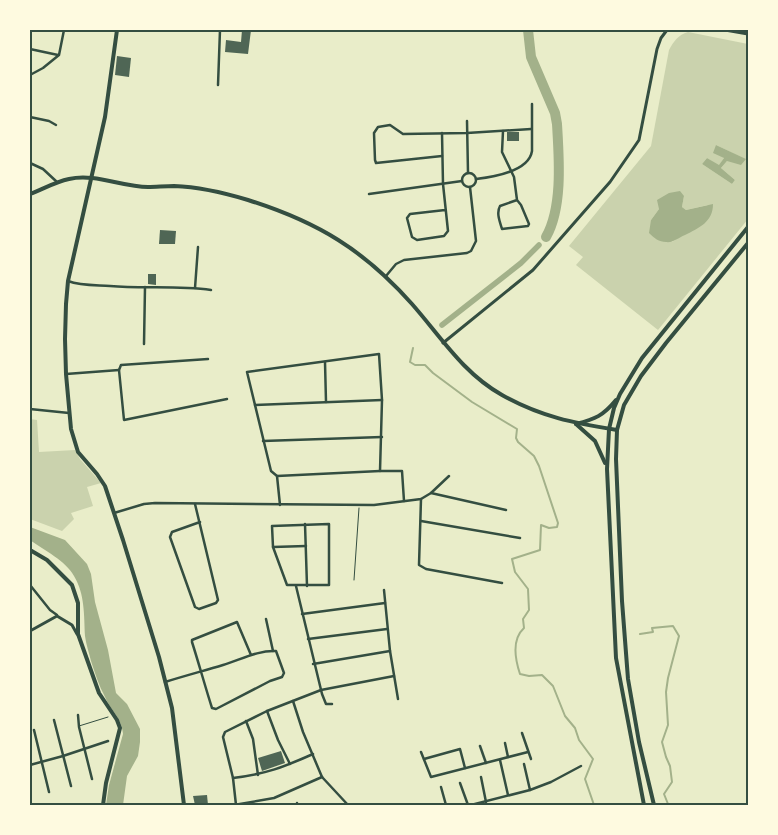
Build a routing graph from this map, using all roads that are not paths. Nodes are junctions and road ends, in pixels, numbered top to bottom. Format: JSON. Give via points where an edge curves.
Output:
{"nodes":[{"id":1,"x":64,"y":30,"type":"edge"},
{"id":2,"x":117,"y":30,"type":"edge"},
{"id":3,"x":220,"y":30,"type":"edge"},
{"id":4,"x":667,"y":30,"type":"edge"},
{"id":5,"x":725,"y":30,"type":"edge"},
{"id":6,"x":748,"y":34,"type":"edge"},
{"id":7,"x":30,"y":49,"type":"edge"},
{"id":8,"x":59,"y":55,"type":"junction"},
{"id":9,"x":30,"y":75,"type":"edge"},
{"id":10,"x":218,"y":85,"type":"dead end"},
{"id":11,"x":532,"y":104,"type":"dead end"},
{"id":12,"x":30,"y":118,"type":"edge"},
{"id":13,"x":467,"y":121,"type":"dead end"},
{"id":14,"x":56,"y":125,"type":"dead end"},
{"id":15,"x":531,"y":129,"type":"junction"},
{"id":16,"x":503,"y":131,"type":"junction"},
{"id":17,"x":442,"y":133,"type":"junction"},
{"id":18,"x":467,"y":133,"type":"junction"},
{"id":19,"x":442,"y":156,"type":"junction"},
{"id":20,"x":30,"y":163,"type":"edge"},
{"id":21,"x":510,"y":170,"type":"junction"},
{"id":22,"x":468,"y":173,"type":"junction"},
{"id":23,"x":92,"y":179,"type":"junction"},
{"id":24,"x":476,"y":179,"type":"junction"},
{"id":25,"x":462,"y":181,"type":"junction"},
{"id":26,"x":57,"y":182,"type":"junction"},
{"id":27,"x":443,"y":184,"type":"junction"},
{"id":28,"x":470,"y":188,"type":"junction"},
{"id":29,"x":30,"y":194,"type":"edge"},
{"id":30,"x":369,"y":194,"type":"dead end"},
{"id":31,"x":517,"y":200,"type":"junction"},
{"id":32,"x":445,"y":210,"type":"junction"},
{"id":33,"x":748,"y":227,"type":"edge"},
{"id":34,"x":748,"y":243,"type":"edge"},
{"id":35,"x":198,"y":247,"type":"dead end"},
{"id":36,"x":386,"y":276,"type":"junction"},
{"id":37,"x":68,"y":281,"type":"junction"},
{"id":38,"x":145,"y":286,"type":"junction"},
{"id":39,"x":195,"y":288,"type":"junction"},
{"id":40,"x":211,"y":290,"type":"dead end"},
{"id":41,"x":443,"y":343,"type":"junction"},
{"id":42,"x":144,"y":344,"type":"dead end"},
{"id":43,"x":208,"y":359,"type":"dead end"},
{"id":44,"x":325,"y":362,"type":"junction"},
{"id":45,"x":119,"y":370,"type":"junction"},
{"id":46,"x":66,"y":374,"type":"junction"},
{"id":47,"x":620,"y":394,"type":"junction"},
{"id":48,"x":227,"y":398,"type":"dead end"},
{"id":49,"x":382,"y":400,"type":"junction"},
{"id":50,"x":326,"y":402,"type":"junction"},
{"id":51,"x":254,"y":405,"type":"junction"},
{"id":52,"x":30,"y":409,"type":"edge"},
{"id":53,"x":69,"y":413,"type":"junction"},
{"id":54,"x":576,"y":424,"type":"junction"},
{"id":55,"x":609,"y":429,"type":"junction"},
{"id":56,"x":617,"y":430,"type":"junction"},
{"id":57,"x":382,"y":437,"type":"junction"},
{"id":58,"x":262,"y":441,"type":"junction"},
{"id":59,"x":607,"y":470,"type":"junction"},
{"id":60,"x":380,"y":471,"type":"junction"},
{"id":61,"x":277,"y":476,"type":"junction"},
{"id":62,"x":449,"y":476,"type":"dead end"},
{"id":63,"x":431,"y":493,"type":"junction"},
{"id":64,"x":421,"y":499,"type":"junction"},
{"id":65,"x":404,"y":501,"type":"junction"},
{"id":66,"x":195,"y":504,"type":"junction"},
{"id":67,"x":280,"y":505,"type":"junction"},
{"id":68,"x":506,"y":510,"type":"dead end"},
{"id":69,"x":114,"y":512,"type":"junction"},
{"id":70,"x":421,"y":521,"type":"junction"},
{"id":71,"x":200,"y":522,"type":"junction"},
{"id":72,"x":305,"y":524,"type":"junction"},
{"id":73,"x":520,"y":538,"type":"dead end"},
{"id":74,"x":306,"y":546,"type":"junction"},
{"id":75,"x":273,"y":547,"type":"junction"},
{"id":76,"x":30,"y":550,"type":"edge"},
{"id":77,"x":502,"y":583,"type":"dead end"},
{"id":78,"x":30,"y":585,"type":"edge"},
{"id":79,"x":296,"y":586,"type":"junction"},
{"id":80,"x":307,"y":586,"type":"junction"},
{"id":81,"x":384,"y":590,"type":"dead end"},
{"id":82,"x":385,"y":604,"type":"junction"},
{"id":83,"x":302,"y":614,"type":"junction"},
{"id":84,"x":58,"y":616,"type":"junction"},
{"id":85,"x":266,"y":620,"type":"dead end"},
{"id":86,"x":387,"y":629,"type":"junction"},
{"id":87,"x":30,"y":631,"type":"edge"},
{"id":88,"x":78,"y":634,"type":"junction"},
{"id":89,"x":308,"y":639,"type":"junction"},
{"id":90,"x":274,"y":651,"type":"junction"},
{"id":91,"x":390,"y":651,"type":"junction"},
{"id":92,"x":251,"y":655,"type":"junction"},
{"id":93,"x":313,"y":664,"type":"junction"},
{"id":94,"x":201,"y":671,"type":"junction"},
{"id":95,"x":394,"y":676,"type":"junction"},
{"id":96,"x":165,"y":682,"type":"junction"},
{"id":97,"x":321,"y":690,"type":"junction"},
{"id":98,"x":398,"y":699,"type":"dead end"},
{"id":99,"x":293,"y":701,"type":"junction"},
{"id":100,"x":332,"y":704,"type":"dead end"},
{"id":101,"x":267,"y":711,"type":"junction"},
{"id":102,"x":78,"y":715,"type":"dead end"},
{"id":103,"x":108,"y":717,"type":"dead end"},
{"id":104,"x":54,"y":720,"type":"dead end"},
{"id":105,"x":246,"y":721,"type":"junction"},
{"id":106,"x":78,"y":727,"type":"junction"},
{"id":107,"x":34,"y":730,"type":"dead end"},
{"id":108,"x":522,"y":733,"type":"dead end"},
{"id":109,"x":108,"y":742,"type":"dead end"},
{"id":110,"x":505,"y":743,"type":"dead end"},
{"id":111,"x":480,"y":746,"type":"dead end"},
{"id":112,"x":84,"y":748,"type":"junction"},
{"id":113,"x":421,"y":752,"type":"dead end"},
{"id":114,"x":528,"y":752,"type":"junction"},
{"id":115,"x":314,"y":754,"type":"junction"},
{"id":116,"x":63,"y":756,"type":"junction"},
{"id":117,"x":508,"y":757,"type":"junction"},
{"id":118,"x":424,"y":759,"type":"junction"},
{"id":119,"x":530,"y":759,"type":"dead end"},
{"id":120,"x":500,"y":760,"type":"junction"},
{"id":121,"x":42,"y":762,"type":"junction"},
{"id":122,"x":486,"y":763,"type":"junction"},
{"id":123,"x":290,"y":764,"type":"junction"},
{"id":124,"x":524,"y":764,"type":"dead end"},
{"id":125,"x":30,"y":765,"type":"edge"},
{"id":126,"x":581,"y":766,"type":"dead end"},
{"id":127,"x":465,"y":768,"type":"junction"},
{"id":128,"x":258,"y":775,"type":"junction"},
{"id":129,"x":322,"y":777,"type":"junction"},
{"id":130,"x":481,"y":777,"type":"dead end"},
{"id":131,"x":233,"y":778,"type":"junction"},
{"id":132,"x":92,"y":779,"type":"dead end"},
{"id":133,"x":460,"y":783,"type":"dead end"},
{"id":134,"x":71,"y":786,"type":"dead end"},
{"id":135,"x":441,"y":787,"type":"dead end"},
{"id":136,"x":530,"y":790,"type":"junction"},
{"id":137,"x":49,"y":792,"type":"dead end"},
{"id":138,"x":508,"y":795,"type":"junction"},
{"id":139,"x":486,"y":802,"type":"junction"},
{"id":140,"x":103,"y":805,"type":"edge"},
{"id":141,"x":184,"y":805,"type":"edge"},
{"id":142,"x":235,"y":805,"type":"edge"},
{"id":143,"x":348,"y":805,"type":"edge"},
{"id":144,"x":446,"y":805,"type":"edge"},
{"id":145,"x":469,"y":805,"type":"edge"},
{"id":146,"x":644,"y":805,"type":"edge"},
{"id":147,"x":654,"y":805,"type":"edge"}],
"edges":[{"from":1,"to":8,"type":"street"},
{"from":2,"to":23,"type":"main road","via":[[105,117]]},
{"from":3,"to":10,"type":"street"},
{"from":4,"to":41,"type":"street","via":[[657,49],[639,140],[616,175],[533,270]]},
{"from":5,"to":6,"type":"street"},
{"from":7,"to":8,"type":"street"},
{"from":8,"to":9,"type":"street"},
{"from":11,"to":15,"type":"street"},
{"from":12,"to":14,"type":"street"},
{"from":13,"to":18,"type":"street"},
{"from":15,"to":16,"type":"street"},
{"from":15,"to":21,"type":"street","via":[[531,158]]},
{"from":16,"to":18,"type":"street"},
{"from":16,"to":21,"type":"street","via":[[502,152]]},
{"from":17,"to":18,"type":"street"},
{"from":17,"to":19,"type":"street"},
{"from":17,"to":19,"type":"street","via":[[403,134],[390,125],[378,127],[374,133],[376,163]]},
{"from":18,"to":22,"type":"street"},
{"from":19,"to":27,"type":"street"},
{"from":20,"to":26,"type":"street","via":[[44,169]]},
{"from":21,"to":24,"type":"street","via":[[496,177]]},
{"from":21,"to":31,"type":"street"},
{"from":22,"to":24,"type":"street"},
{"from":22,"to":25,"type":"street"},
{"from":23,"to":26,"type":"main road","via":[[70,178]]},
{"from":23,"to":36,"type":"main road","via":[[133,186],[192,188],[265,206],[331,234]]},
{"from":23,"to":37,"type":"main road"},
{"from":24,"to":28,"type":"street"},
{"from":25,"to":27,"type":"street"},
{"from":25,"to":28,"type":"street"},
{"from":26,"to":29,"type":"main road"},
{"from":27,"to":30,"type":"street"},
{"from":27,"to":32,"type":"street"},
{"from":28,"to":36,"type":"street","via":[[476,241],[471,251],[404,260]]},
{"from":31,"to":31,"type":"street","via":[[500,206],[502,229],[528,226]]},
{"from":32,"to":32,"type":"street","via":[[410,214],[407,218],[412,237],[417,240],[444,236],[448,228]]},
{"from":33,"to":47,"type":"main road","via":[[658,336]]},
{"from":34,"to":56,"type":"main road","via":[[641,376],[624,404]]},
{"from":35,"to":39,"type":"street"},
{"from":36,"to":41,"type":"main road"},
{"from":37,"to":38,"type":"street","via":[[120,288]]},
{"from":37,"to":46,"type":"main road"},
{"from":38,"to":39,"type":"street"},
{"from":38,"to":42,"type":"street"},
{"from":39,"to":40,"type":"street"},
{"from":41,"to":54,"type":"main road","via":[[460,362],[502,395],[548,417]]},
{"from":43,"to":45,"type":"street","via":[[121,365]]},
{"from":44,"to":49,"type":"street","via":[[379,354]]},
{"from":44,"to":50,"type":"street"},
{"from":44,"to":51,"type":"street","via":[[247,372]]},
{"from":45,"to":46,"type":"street"},
{"from":45,"to":48,"type":"street","via":[[124,420]]},
{"from":46,"to":53,"type":"main road"},
{"from":47,"to":54,"type":"main road","via":[[602,414]]},
{"from":47,"to":55,"type":"main road"},
{"from":49,"to":50,"type":"street"},
{"from":49,"to":57,"type":"street"},
{"from":50,"to":51,"type":"street"},
{"from":51,"to":58,"type":"street"},
{"from":52,"to":53,"type":"street"},
{"from":53,"to":69,"type":"main road","via":[[76,449],[102,481]]},
{"from":54,"to":55,"type":"main road"},
{"from":54,"to":59,"type":"main road","via":[[595,441]]},
{"from":55,"to":56,"type":"main road"},
{"from":55,"to":59,"type":"main road"},
{"from":56,"to":147,"type":"main road","via":[[616,468],[628,679]]},
{"from":57,"to":58,"type":"street"},
{"from":57,"to":60,"type":"street"},
{"from":58,"to":61,"type":"street","via":[[271,471]]},
{"from":59,"to":146,"type":"main road","via":[[616,658]]},
{"from":60,"to":61,"type":"street"},
{"from":60,"to":65,"type":"street","via":[[402,471]]},
{"from":61,"to":67,"type":"street"},
{"from":62,"to":63,"type":"street"},
{"from":63,"to":64,"type":"street"},
{"from":63,"to":68,"type":"street"},
{"from":64,"to":65,"type":"street"},
{"from":64,"to":70,"type":"street"},
{"from":65,"to":67,"type":"street","via":[[359,505]]},
{"from":66,"to":67,"type":"street"},
{"from":66,"to":69,"type":"street","via":[[144,504]]},
{"from":66,"to":71,"type":"street"},
{"from":69,"to":96,"type":"main road"},
{"from":70,"to":73,"type":"street"},
{"from":70,"to":77,"type":"street","via":[[418,563],[422,568]]},
{"from":71,"to":71,"type":"street","via":[[218,600],[216,604],[199,609],[194,607],[170,537],[172,532]]},
{"from":72,"to":74,"type":"street"},
{"from":72,"to":75,"type":"street","via":[[272,526]]},
{"from":72,"to":80,"type":"street","via":[[329,524],[330,585]]},
{"from":74,"to":75,"type":"street"},
{"from":74,"to":80,"type":"street"},
{"from":75,"to":79,"type":"street","via":[[285,583]]},
{"from":76,"to":88,"type":"main road","via":[[47,560],[72,585],[78,603]]},
{"from":78,"to":84,"type":"street"},
{"from":79,"to":80,"type":"street"},
{"from":79,"to":83,"type":"street"},
{"from":81,"to":82,"type":"street"},
{"from":82,"to":83,"type":"street"},
{"from":82,"to":86,"type":"street"},
{"from":83,"to":89,"type":"street"},
{"from":84,"to":87,"type":"street"},
{"from":84,"to":88,"type":"street","via":[[72,625]]},
{"from":85,"to":90,"type":"street"},
{"from":86,"to":89,"type":"street"},
{"from":86,"to":91,"type":"street"},
{"from":88,"to":140,"type":"main road","via":[[99,693],[120,728]]},
{"from":89,"to":93,"type":"street"},
{"from":90,"to":92,"type":"street"},
{"from":90,"to":94,"type":"street","via":[[284,673],[282,678],[216,709],[212,708]]},
{"from":91,"to":93,"type":"street"},
{"from":91,"to":95,"type":"street"},
{"from":92,"to":94,"type":"street"},
{"from":92,"to":94,"type":"street","via":[[239,624],[235,622],[192,640]]},
{"from":93,"to":97,"type":"street"},
{"from":94,"to":96,"type":"street"},
{"from":95,"to":97,"type":"street"},
{"from":95,"to":98,"type":"street"},
{"from":96,"to":141,"type":"main road"},
{"from":97,"to":99,"type":"street"},
{"from":97,"to":100,"type":"street","via":[[325,703]]},
{"from":99,"to":101,"type":"street"},
{"from":99,"to":115,"type":"street","via":[[302,732]]},
{"from":101,"to":105,"type":"street"},
{"from":101,"to":123,"type":"street"},
{"from":102,"to":106,"type":"street"},
{"from":103,"to":106,"type":"lane"},
{"from":104,"to":116,"type":"street"},
{"from":105,"to":128,"type":"street","via":[[253,739]]},
{"from":105,"to":131,"type":"street","via":[[223,734]]},
{"from":106,"to":112,"type":"street"},
{"from":107,"to":121,"type":"street"},
{"from":108,"to":114,"type":"street"},
{"from":109,"to":112,"type":"street"},
{"from":110,"to":117,"type":"street"},
{"from":111,"to":122,"type":"street"},
{"from":112,"to":116,"type":"street"},
{"from":112,"to":132,"type":"street"},
{"from":113,"to":118,"type":"street"},
{"from":114,"to":117,"type":"street"},
{"from":114,"to":119,"type":"street"},
{"from":115,"to":123,"type":"street"},
{"from":115,"to":129,"type":"street"},
{"from":116,"to":121,"type":"street"},
{"from":116,"to":134,"type":"street"},
{"from":117,"to":120,"type":"street"},
{"from":118,"to":127,"type":"street","via":[[432,777]]},
{"from":118,"to":127,"type":"street","via":[[460,749]]},
{"from":120,"to":122,"type":"street"},
{"from":120,"to":138,"type":"street"},
{"from":121,"to":125,"type":"street"},
{"from":121,"to":137,"type":"street"},
{"from":122,"to":127,"type":"street"},
{"from":123,"to":128,"type":"street"},
{"from":124,"to":136,"type":"street"},
{"from":126,"to":136,"type":"street"},
{"from":128,"to":131,"type":"street"},
{"from":129,"to":142,"type":"street","via":[[274,798]]},
{"from":129,"to":143,"type":"street"},
{"from":130,"to":139,"type":"street"},
{"from":131,"to":142,"type":"street"},
{"from":133,"to":145,"type":"street"},
{"from":135,"to":144,"type":"street"},
{"from":136,"to":138,"type":"street"},
{"from":138,"to":139,"type":"street"},
{"from":139,"to":145,"type":"street"}]}
